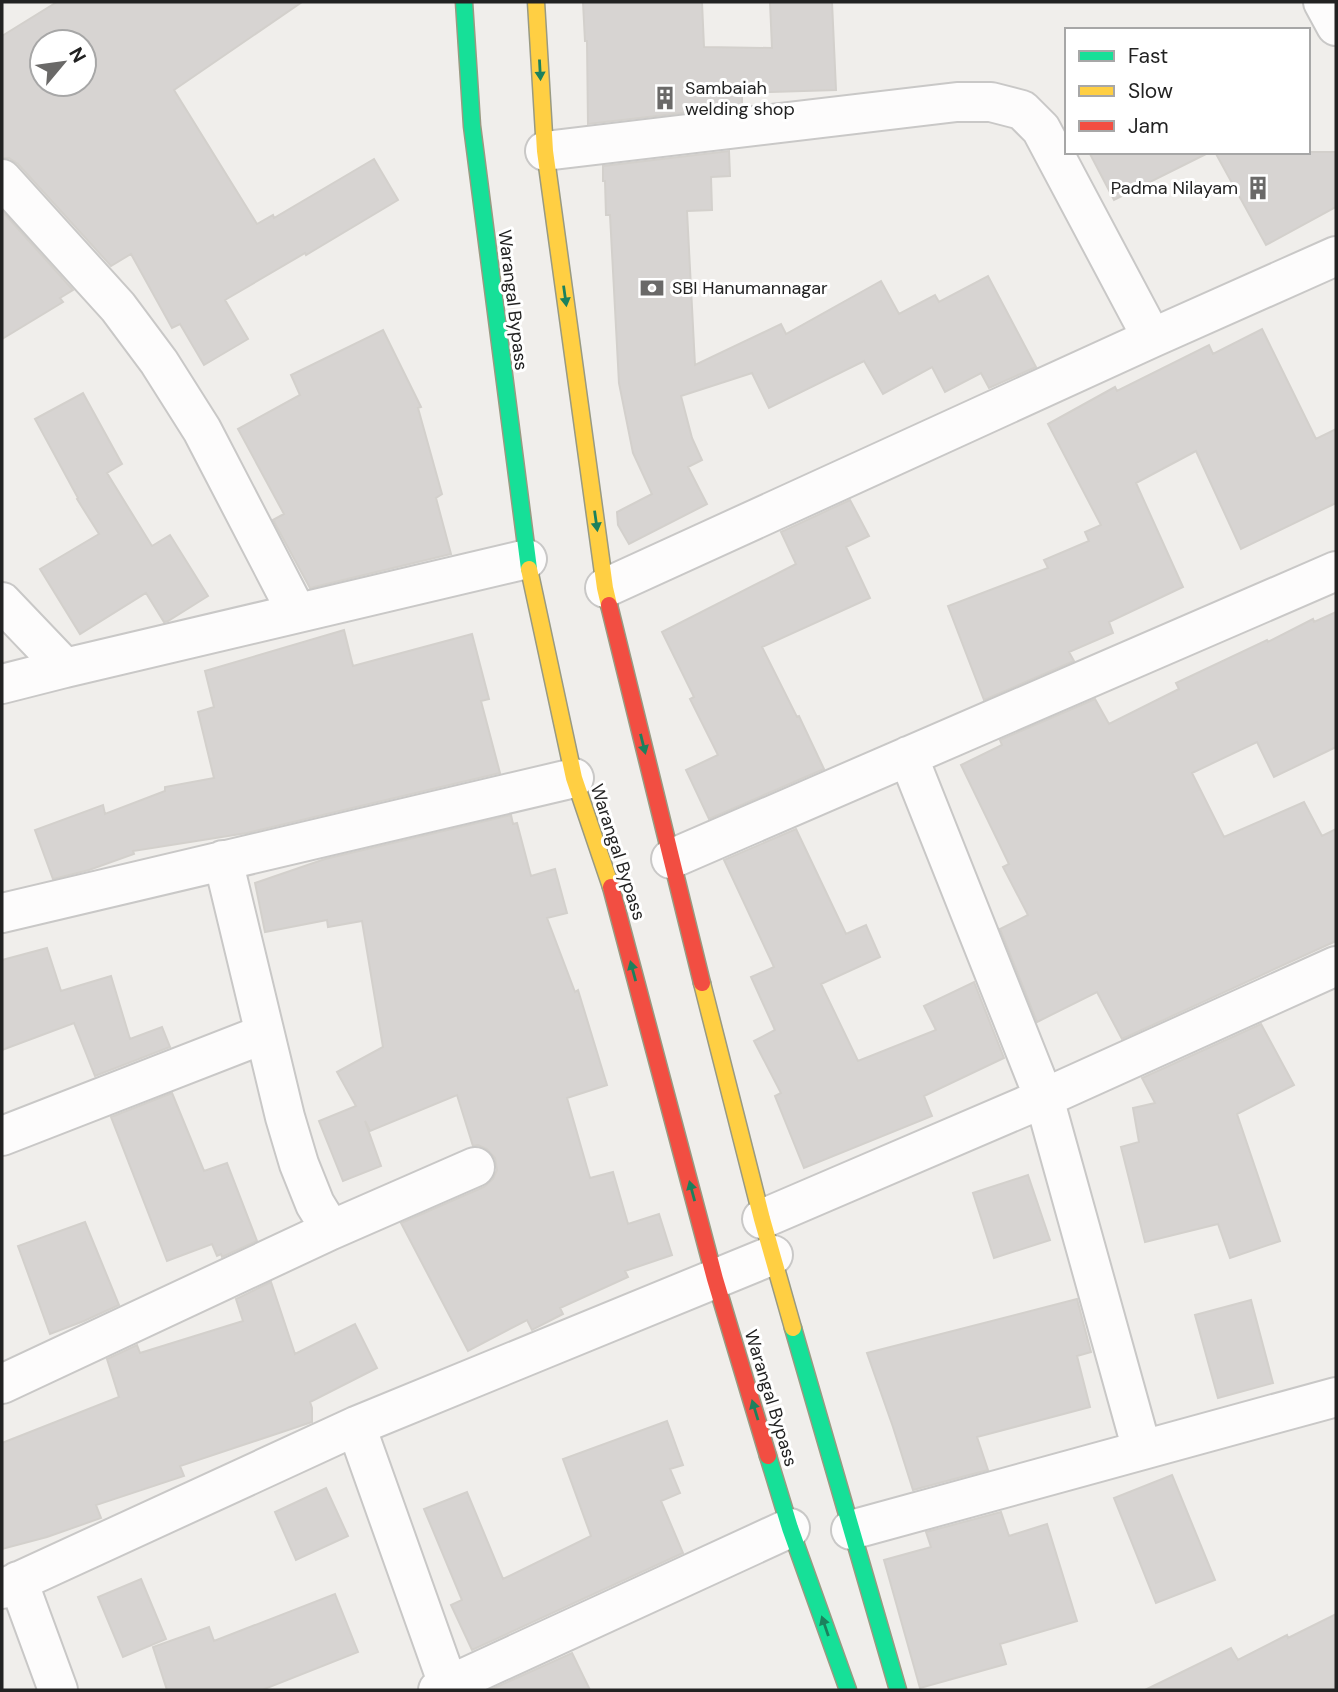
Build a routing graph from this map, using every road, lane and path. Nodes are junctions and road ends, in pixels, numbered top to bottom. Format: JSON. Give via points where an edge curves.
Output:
{"nodes":[{"id":1,"x":464,"y":2,"type":"edge"},
{"id":2,"x":536,"y":2,"type":"edge"},
{"id":3,"x":1323,"y":2,"type":"edge"},
{"id":4,"x":1336,"y":26,"type":"edge"},
{"id":5,"x":545,"y":151,"type":"junction"},
{"id":6,"x":2,"y":179,"type":"edge"},
{"id":7,"x":1336,"y":256,"type":"edge"},
{"id":8,"x":1152,"y":338,"type":"junction"},
{"id":9,"x":527,"y":559,"type":"junction"},
{"id":10,"x":1336,"y":571,"type":"edge"},
{"id":11,"x":605,"y":588,"type":"junction"},
{"id":12,"x":2,"y":602,"type":"edge"},
{"id":13,"x":297,"y":614,"type":"junction"},
{"id":14,"x":65,"y":668,"type":"junction"},
{"id":15,"x":2,"y":684,"type":"edge"},
{"id":16,"x":908,"y":756,"type":"junction"},
{"id":17,"x":574,"y":778,"type":"junction"},
{"id":18,"x":671,"y":859,"type":"junction"},
{"id":19,"x":223,"y":860,"type":"junction"},
{"id":20,"x":2,"y":913,"type":"edge"},
{"id":21,"x":1336,"y":966,"type":"edge"},
{"id":22,"x":264,"y":1034,"type":"junction"},
{"id":23,"x":1044,"y":1098,"type":"junction"},
{"id":24,"x":2,"y":1136,"type":"edge"},
{"id":25,"x":475,"y":1167,"type":"dead end"},
{"id":26,"x":762,"y":1219,"type":"junction"},
{"id":27,"x":331,"y":1230,"type":"junction"},
{"id":28,"x":773,"y":1255,"type":"junction"},
{"id":29,"x":715,"y":1279,"type":"junction"},
{"id":30,"x":2,"y":1384,"type":"edge"},
{"id":31,"x":1336,"y":1397,"type":"edge"},
{"id":32,"x":356,"y":1426,"type":"junction"},
{"id":33,"x":1142,"y":1450,"type":"junction"},
{"id":34,"x":790,"y":1528,"type":"junction"},
{"id":35,"x":851,"y":1530,"type":"junction"},
{"id":36,"x":10,"y":1585,"type":"edge"},
{"id":37,"x":445,"y":1689,"type":"edge"},
{"id":38,"x":58,"y":1690,"type":"edge"},
{"id":39,"x":848,"y":1690,"type":"edge"},
{"id":40,"x":898,"y":1690,"type":"edge"}],
"edges":[{"from":1,"to":9,"type":"main road","name":"Warangal Bypass","via":[[472,126]]},
{"from":2,"to":5,"type":"main road","one_way":true},
{"from":3,"to":4,"type":"street"},
{"from":5,"to":8,"type":"street","via":[[957,102],[991,102],[1022,110],[1041,129]]},
{"from":5,"to":11,"type":"main road","one_way":true},
{"from":6,"to":13,"type":"street","via":[[118,307],[159,362],[202,430]]},
{"from":7,"to":8,"type":"street"},
{"from":8,"to":11,"type":"street"},
{"from":9,"to":13,"type":"street"},
{"from":9,"to":17,"type":"main road","name":"Warangal Bypass"},
{"from":10,"to":16,"type":"street"},
{"from":11,"to":18,"type":"main road","one_way":true},
{"from":12,"to":14,"type":"street"},
{"from":13,"to":14,"type":"street"},
{"from":14,"to":15,"type":"street"},
{"from":16,"to":18,"type":"street"},
{"from":16,"to":23,"type":"street"},
{"from":17,"to":19,"type":"street"},
{"from":29,"to":17,"type":"main road","name":"Warangal Bypass","one_way":true,"via":[[611,886]]},
{"from":18,"to":26,"type":"main road"},
{"from":19,"to":20,"type":"street"},
{"from":19,"to":22,"type":"street"},
{"from":21,"to":23,"type":"street"},
{"from":22,"to":24,"type":"street"},
{"from":22,"to":27,"type":"street","via":[[299,1164]]},
{"from":23,"to":26,"type":"street"},
{"from":23,"to":33,"type":"street"},
{"from":25,"to":27,"type":"street"},
{"from":26,"to":28,"type":"main road"},
{"from":27,"to":30,"type":"street"},
{"from":28,"to":29,"type":"street"},
{"from":28,"to":35,"type":"main road"},
{"from":29,"to":32,"type":"street"},
{"from":34,"to":29,"type":"main road","name":"Warangal Bypass","one_way":true},
{"from":31,"to":33,"type":"street"},
{"from":32,"to":36,"type":"street"},
{"from":32,"to":37,"type":"street"},
{"from":33,"to":35,"type":"street"},
{"from":34,"to":37,"type":"street"},
{"from":39,"to":34,"type":"main road","name":"Warangal Bypass","one_way":true},
{"from":35,"to":40,"type":"main road"},
{"from":36,"to":38,"type":"street"}]}
